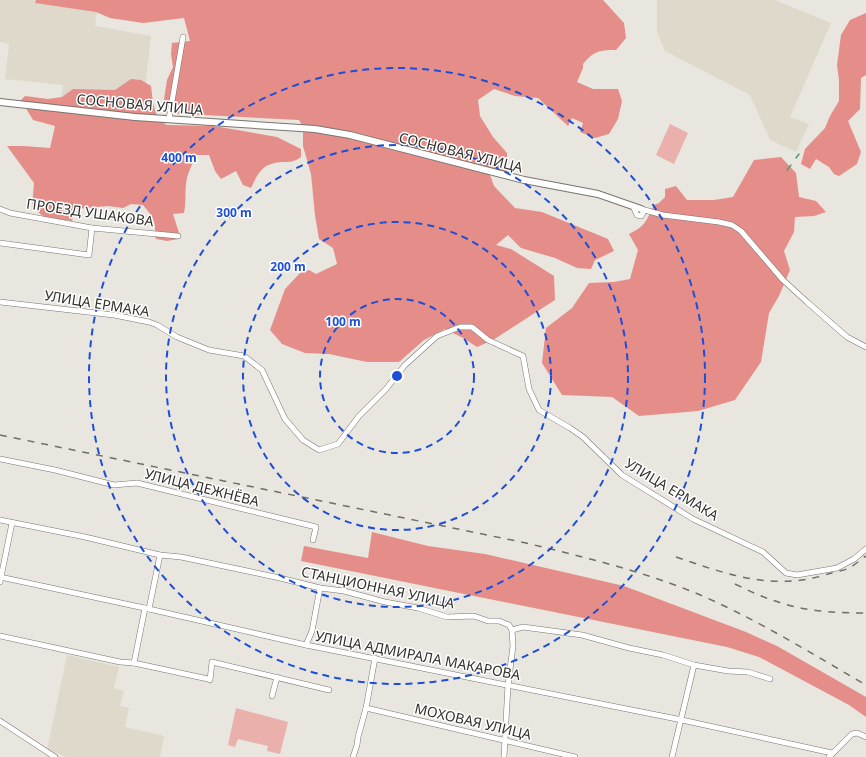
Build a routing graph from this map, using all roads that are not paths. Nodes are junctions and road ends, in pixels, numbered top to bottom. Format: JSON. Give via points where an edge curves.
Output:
{"nodes":[{"id":1,"x":183,"y":37,"type":"dead end"},
{"id":2,"x":0,"y":102,"type":"edge"},
{"id":3,"x":169,"y":119,"type":"junction"},
{"id":4,"x":0,"y":209,"type":"edge"},
{"id":5,"x":641,"y":209,"type":"joint"},
{"id":6,"x":92,"y":228,"type":"junction"},
{"id":7,"x":178,"y":236,"type":"dead end"},
{"id":8,"x":0,"y":243,"type":"edge"},
{"id":9,"x":0,"y":302,"type":"edge"},
{"id":10,"x":866,"y":347,"type":"edge"},
{"id":11,"x":0,"y":459,"type":"edge"},
{"id":12,"x":0,"y":520,"type":"edge"},
{"id":13,"x":12,"y":523,"type":"junction"},
{"id":14,"x":313,"y":540,"type":"dead end"},
{"id":15,"x":866,"y":549,"type":"edge"},
{"id":16,"x":160,"y":555,"type":"junction"},
{"id":17,"x":0,"y":579,"type":"edge"},
{"id":18,"x":320,"y":588,"type":"junction"},
{"id":19,"x":147,"y":608,"type":"junction"},
{"id":20,"x":512,"y":630,"type":"junction"},
{"id":21,"x":0,"y":636,"type":"edge"},
{"id":22,"x":306,"y":646,"type":"junction"},
{"id":23,"x":375,"y":658,"type":"junction"},
{"id":24,"x":134,"y":663,"type":"junction"},
{"id":25,"x":694,"y":665,"type":"junction"},
{"id":26,"x":277,"y":678,"type":"junction"},
{"id":27,"x":770,"y":679,"type":"dead end"},
{"id":28,"x":508,"y":685,"type":"junction"},
{"id":29,"x":329,"y":690,"type":"dead end"},
{"id":30,"x":272,"y":696,"type":"dead end"},
{"id":31,"x":366,"y":708,"type":"junction"},
{"id":32,"x":0,"y":720,"type":"edge"},
{"id":33,"x":682,"y":720,"type":"junction"},
{"id":34,"x":866,"y":737,"type":"edge"},
{"id":35,"x":504,"y":740,"type":"junction"},
{"id":36,"x":830,"y":755,"type":"edge"},
{"id":37,"x":55,"y":757,"type":"edge"},
{"id":38,"x":353,"y":757,"type":"edge"},
{"id":39,"x":504,"y":757,"type":"edge"},
{"id":40,"x":575,"y":757,"type":"edge"},
{"id":41,"x":672,"y":757,"type":"edge"}],
"edges":[{"from":1,"to":3,"type":"street"},
{"from":2,"to":3,"type":"street","name":"СОСНОВАЯ УЛИЦА"},
{"from":3,"to":5,"type":"street","name":"СОСНОВАЯ УЛИЦА","via":[[315,129],[426,154],[524,180],[598,194]]},
{"from":4,"to":6,"type":"street","name":"ПРОЕЗД УШАКОВА"},
{"from":5,"to":10,"type":"street","name":"СОСНОВАЯ УЛИЦА","via":[[663,215],[732,225],[741,231],[807,302],[847,338]]},
{"from":6,"to":7,"type":"street","name":"ПРОЕЗД УШАКОВА"},
{"from":6,"to":8,"type":"street","via":[[89,255]]},
{"from":9,"to":15,"type":"street","name":"УЛИЦА ЕРМАКА","via":[[114,315],[149,322],[209,350],[244,356],[262,370],[285,420],[303,440],[319,450],[338,444],[359,416],[405,365],[437,336],[460,327],[472,327],[488,340],[523,356],[529,389],[539,410],[583,437],[622,475],[693,519],[763,552],[786,573],[797,575],[837,568]]},
{"from":11,"to":14,"type":"street","name":"УЛИЦА ДЕЖНЁВА","via":[[114,485],[137,483],[316,527]]},
{"from":12,"to":13,"type":"street","name":"СТАНЦИОННАЯ УЛИЦА"},
{"from":13,"to":16,"type":"street","name":"СТАНЦИОННАЯ УЛИЦА"},
{"from":13,"to":17,"type":"street"},
{"from":16,"to":18,"type":"street","name":"СТАНЦИОННАЯ УЛИЦА","via":[[181,557]]},
{"from":16,"to":19,"type":"street"},
{"from":17,"to":19,"type":"street","name":"УЛИЦА АДМИРАЛА МАКАРОВА"},
{"from":18,"to":20,"type":"street","name":"СТАНЦИОННАЯ УЛИЦА","via":[[344,591],[447,617],[482,618],[509,625]]},
{"from":18,"to":22,"type":"street","via":[[312,631]]},
{"from":19,"to":22,"type":"street","name":"УЛИЦА АДМИРАЛА МАКАРОВА"},
{"from":19,"to":24,"type":"street"},
{"from":20,"to":25,"type":"street","via":[[523,627],[582,635]]},
{"from":20,"to":28,"type":"street","via":[[513,646]]},
{"from":21,"to":24,"type":"street"},
{"from":22,"to":23,"type":"street","name":"УЛИЦА АДМИРАЛА МАКАРОВА"},
{"from":23,"to":28,"type":"street","name":"УЛИЦА АДМИРАЛА МАКАРОВА"},
{"from":23,"to":31,"type":"street"},
{"from":24,"to":26,"type":"street","via":[[210,680],[212,662]]},
{"from":25,"to":27,"type":"street","via":[[748,672]]},
{"from":25,"to":33,"type":"street"},
{"from":26,"to":29,"type":"street"},
{"from":26,"to":30,"type":"street"},
{"from":28,"to":33,"type":"street","name":"УЛИЦА АДМИРАЛА МАКАРОВА"},
{"from":28,"to":35,"type":"street"},
{"from":31,"to":35,"type":"street","name":"МОХОВАЯ УЛИЦА"},
{"from":31,"to":38,"type":"street"},
{"from":32,"to":37,"type":"street"},
{"from":33,"to":36,"type":"street","name":"УЛИЦА АДМИРАЛА МАКАРОВА"},
{"from":33,"to":41,"type":"street"},
{"from":34,"to":36,"type":"street","via":[[857,733],[852,734]]},
{"from":35,"to":39,"type":"street"},
{"from":35,"to":40,"type":"street","name":"МОХОВАЯ УЛИЦА"}]}
